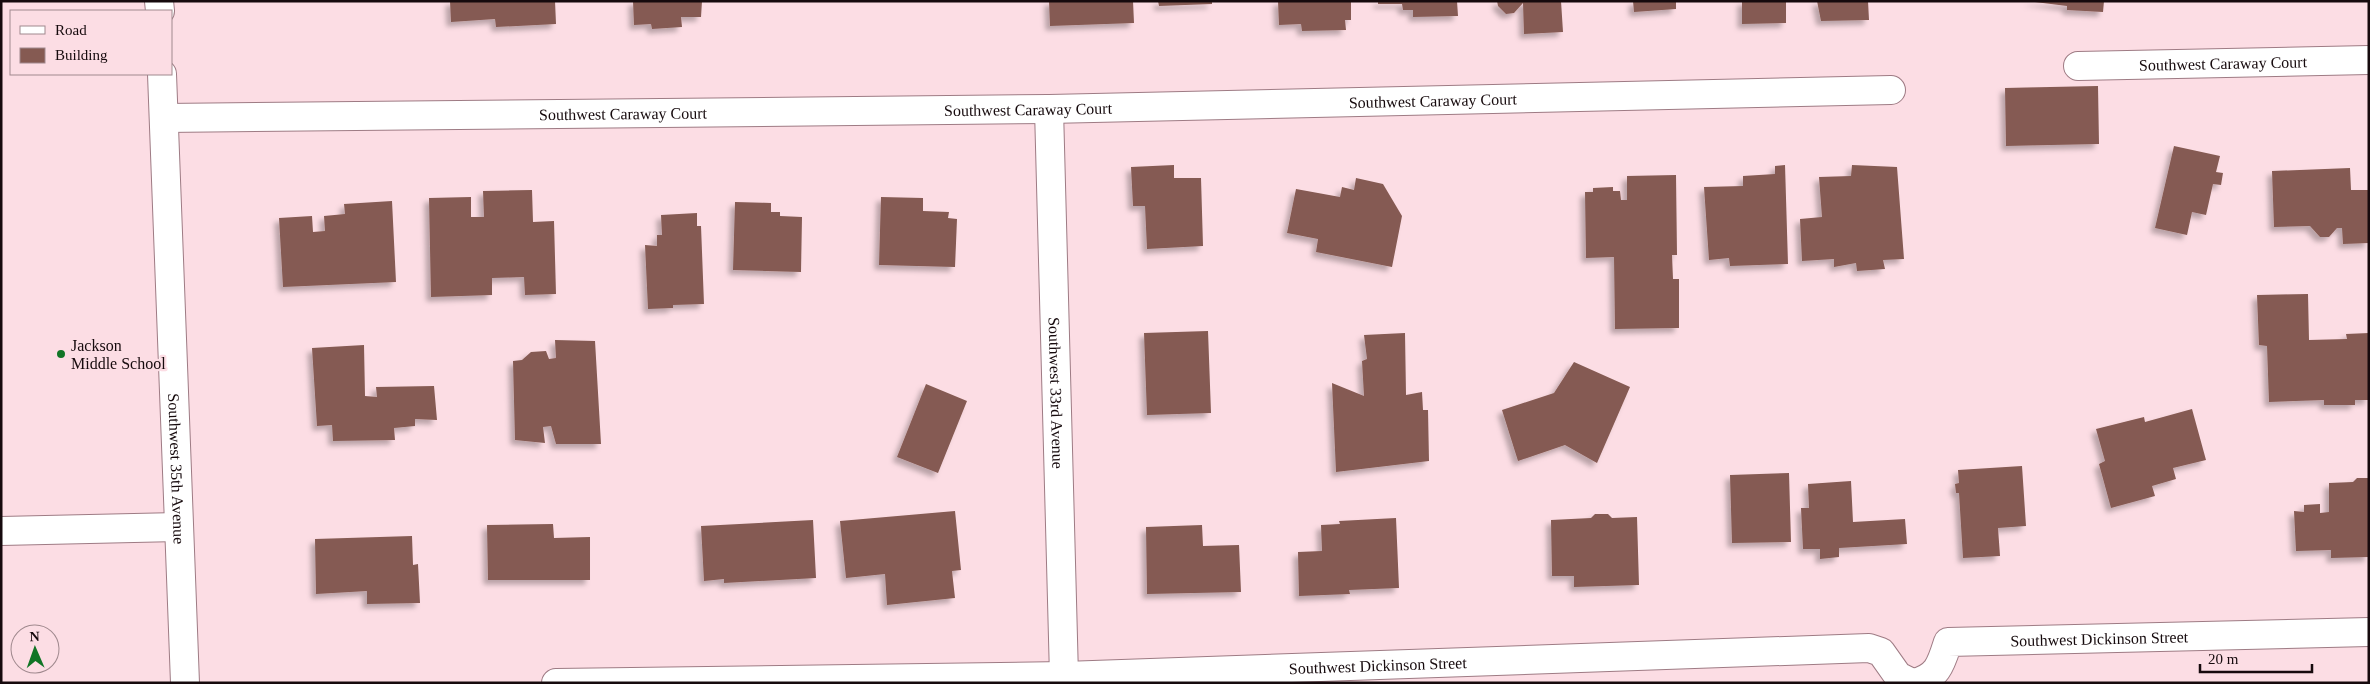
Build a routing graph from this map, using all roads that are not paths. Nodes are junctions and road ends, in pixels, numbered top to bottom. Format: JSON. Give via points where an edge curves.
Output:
{"nodes":[{"id":1,"x":2369,"y":60,"type":"edge"},
{"id":2,"x":2078,"y":66,"type":"dead end"},
{"id":3,"x":162,"y":75,"type":"edge"},
{"id":4,"x":1891,"y":90,"type":"dead end"},
{"id":5,"x":1049,"y":109,"type":"junction"},
{"id":6,"x":164,"y":118,"type":"junction"},
{"id":7,"x":178,"y":527,"type":"junction"},
{"id":8,"x":1,"y":531,"type":"edge"},
{"id":9,"x":2369,"y":632,"type":"edge"},
{"id":10,"x":1064,"y":676,"type":"junction"},
{"id":11,"x":185,"y":683,"type":"edge"},
{"id":12,"x":556,"y":683,"type":"edge"},
{"id":13,"x":1913,"y":683,"type":"edge"}],
"edges":[{"from":1,"to":2,"type":"street","name":"Southwest Caraway Court"},
{"from":3,"to":6,"type":"street","name":"Southwest 35th Avenue"},
{"from":4,"to":5,"type":"street","name":"Southwest Caraway Court"},
{"from":5,"to":6,"type":"street","name":"Southwest Caraway Court"},
{"from":5,"to":10,"type":"street","name":"Southwest 33rd Avenue"},
{"from":6,"to":7,"type":"street","name":"Southwest 35th Avenue"},
{"from":7,"to":8,"type":"street"},
{"from":7,"to":11,"type":"street","name":"Southwest 35th Avenue"},
{"from":9,"to":13,"type":"street","name":"Southwest Dickinson Street","via":[[1948,642],[1940,665],[1928,679]]},
{"from":10,"to":12,"type":"street","name":"Southwest Dickinson Street"},
{"from":10,"to":13,"type":"street","name":"Southwest Dickinson Street","via":[[1870,648],[1881,652],[1898,676]]}]}
